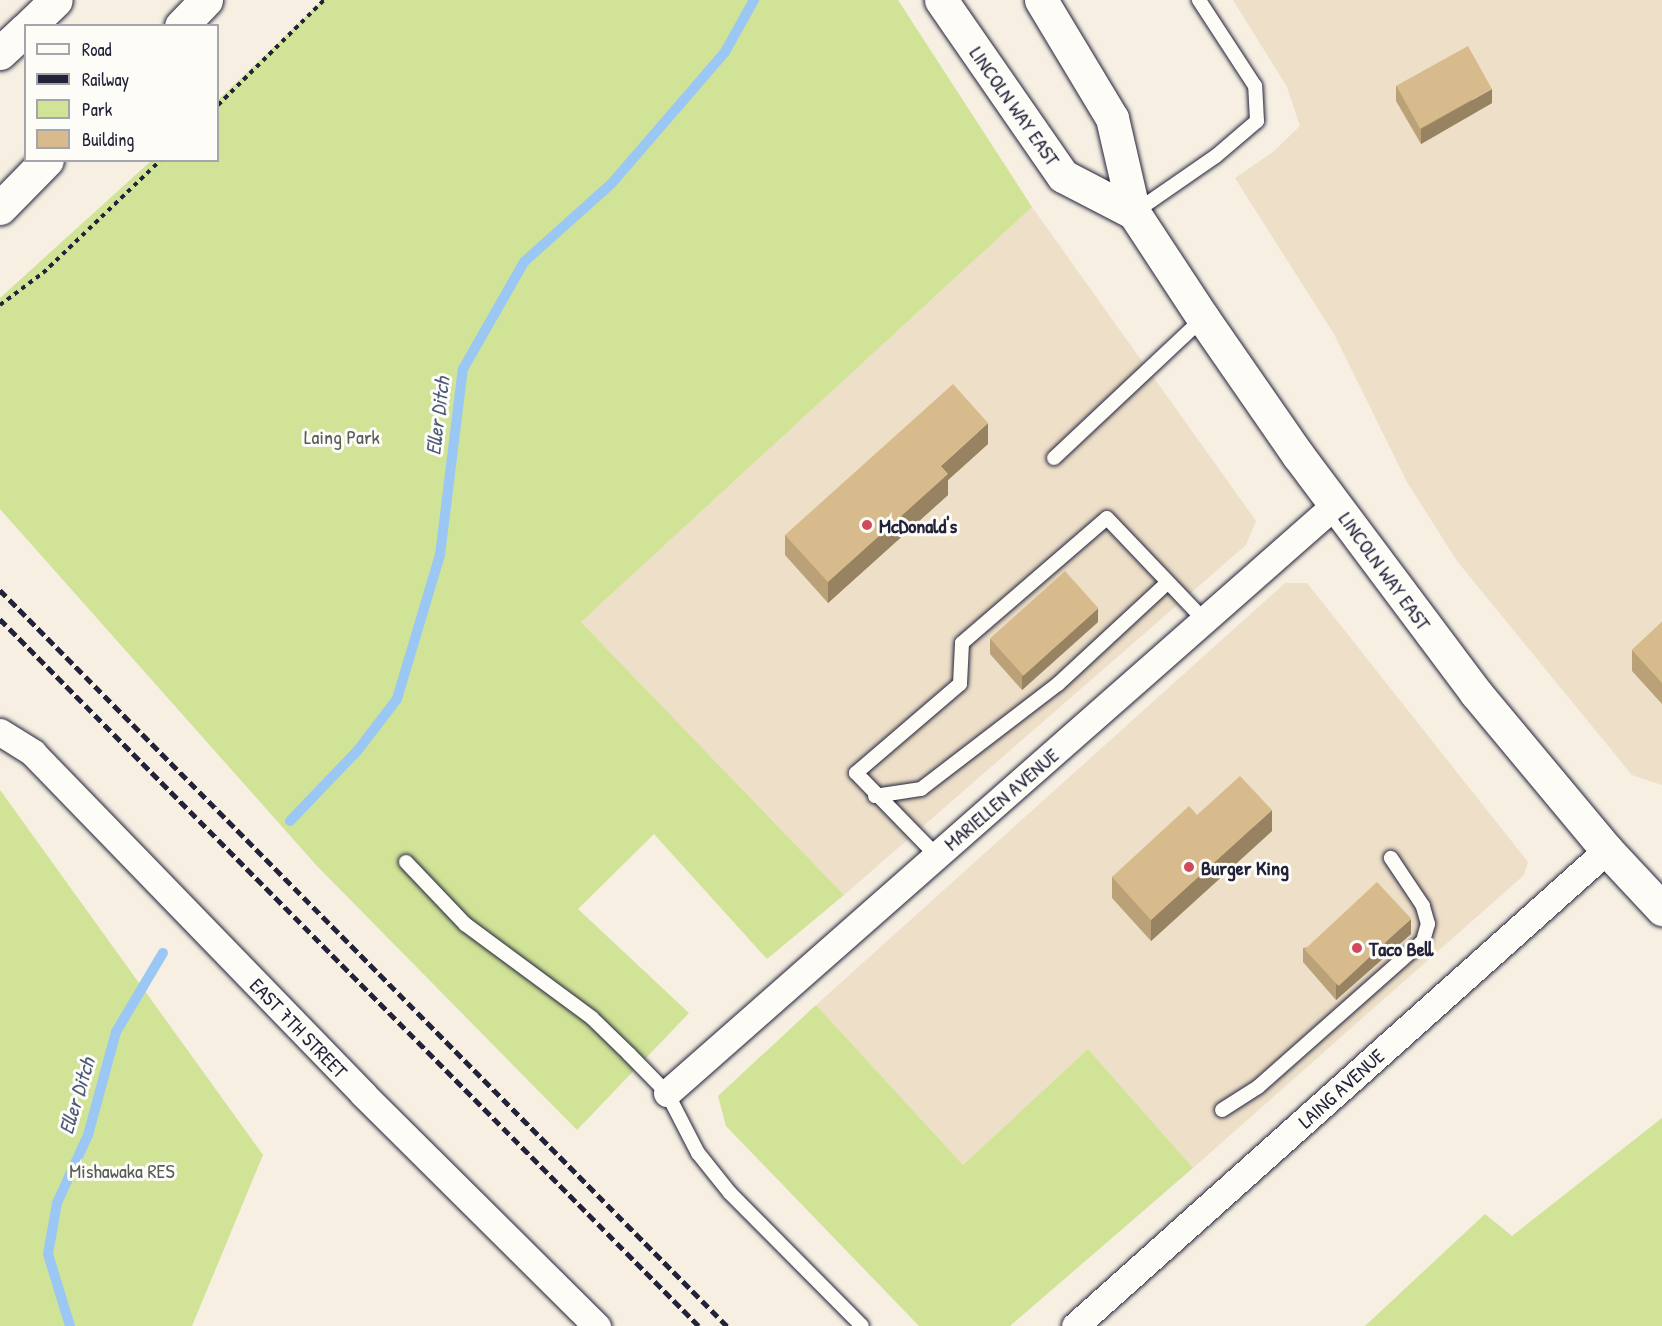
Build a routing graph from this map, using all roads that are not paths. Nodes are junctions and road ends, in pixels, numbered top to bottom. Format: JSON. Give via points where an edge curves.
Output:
{"nodes":[{"id":1,"x":56,"y":0,"type":"edge"},
{"id":2,"x":206,"y":0,"type":"edge"},
{"id":3,"x":941,"y":0,"type":"edge"},
{"id":4,"x":1041,"y":0,"type":"edge"},
{"id":5,"x":1199,"y":0,"type":"edge"},
{"id":6,"x":31,"y":24,"type":"edge"},
{"id":7,"x":183,"y":24,"type":"edge"},
{"id":8,"x":24,"y":31,"type":"edge"},
{"id":9,"x":0,"y":53,"type":"edge"},
{"id":10,"x":45,"y":162,"type":"edge"},
{"id":11,"x":0,"y":208,"type":"edge"},
{"id":12,"x":1134,"y":213,"type":"junction"},
{"id":13,"x":1203,"y":318,"type":"junction"},
{"id":14,"x":1054,"y":458,"type":"dead end"},
{"id":15,"x":1336,"y":504,"type":"junction"},
{"id":16,"x":1166,"y":584,"type":"junction"},
{"id":17,"x":1204,"y":620,"type":"junction"},
{"id":18,"x":0,"y":732,"type":"edge"},
{"id":19,"x":875,"y":796,"type":"junction"},
{"id":20,"x":1607,"y":849,"type":"junction"},
{"id":21,"x":937,"y":856,"type":"junction"},
{"id":22,"x":1391,"y":858,"type":"dead end"},
{"id":23,"x":406,"y":862,"type":"dead end"},
{"id":24,"x":1662,"y":909,"type":"edge"},
{"id":25,"x":667,"y":1094,"type":"junction"},
{"id":26,"x":1222,"y":1110,"type":"dead end"},
{"id":27,"x":597,"y":1326,"type":"edge"},
{"id":28,"x":862,"y":1326,"type":"edge"},
{"id":29,"x":1075,"y":1326,"type":"edge"}],
"edges":[{"from":1,"to":6,"type":"main road"},
{"from":2,"to":7,"type":"main road"},
{"from":3,"to":12,"type":"main road","name":"LINCOLN WAY EAST","via":[[1063,176]]},
{"from":4,"to":12,"type":"main road","name":"LINCOLN WAY EAST","via":[[1112,118]]},
{"from":5,"to":12,"type":"lane","via":[[1255,86],[1257,121],[1216,156]]},
{"from":8,"to":9,"type":"main road"},
{"from":10,"to":11,"type":"main road"},
{"from":12,"to":13,"type":"main road","name":"LINCOLN WAY EAST"},
{"from":13,"to":14,"type":"lane"},
{"from":13,"to":15,"type":"main road","name":"LINCOLN WAY EAST"},
{"from":15,"to":17,"type":"street","name":"MARIELLEN AVENUE"},
{"from":15,"to":20,"type":"main road","name":"LINCOLN WAY EAST","via":[[1476,693]]},
{"from":16,"to":17,"type":"lane"},
{"from":16,"to":19,"type":"lane","via":[[1058,684],[921,789]]},
{"from":16,"to":19,"type":"lane","via":[[1107,518],[962,643],[960,684],[856,773]]},
{"from":17,"to":21,"type":"street","name":"MARIELLEN AVENUE"},
{"from":18,"to":27,"type":"street","name":"EAST 7TH STREET","via":[[33,753],[363,1094]]},
{"from":19,"to":21,"type":"lane"},
{"from":20,"to":24,"type":"main road","name":"LINCOLN WAY EAST"},
{"from":20,"to":29,"type":"street","name":"LAING AVENUE"},
{"from":21,"to":25,"type":"street","name":"MARIELLEN AVENUE"},
{"from":22,"to":26,"type":"lane","via":[[1423,906],[1428,924],[1423,941],[1258,1086]]},
{"from":23,"to":25,"type":"lane","via":[[465,924],[592,1018]]},
{"from":25,"to":28,"type":"lane","via":[[698,1153],[730,1193]]}]}
